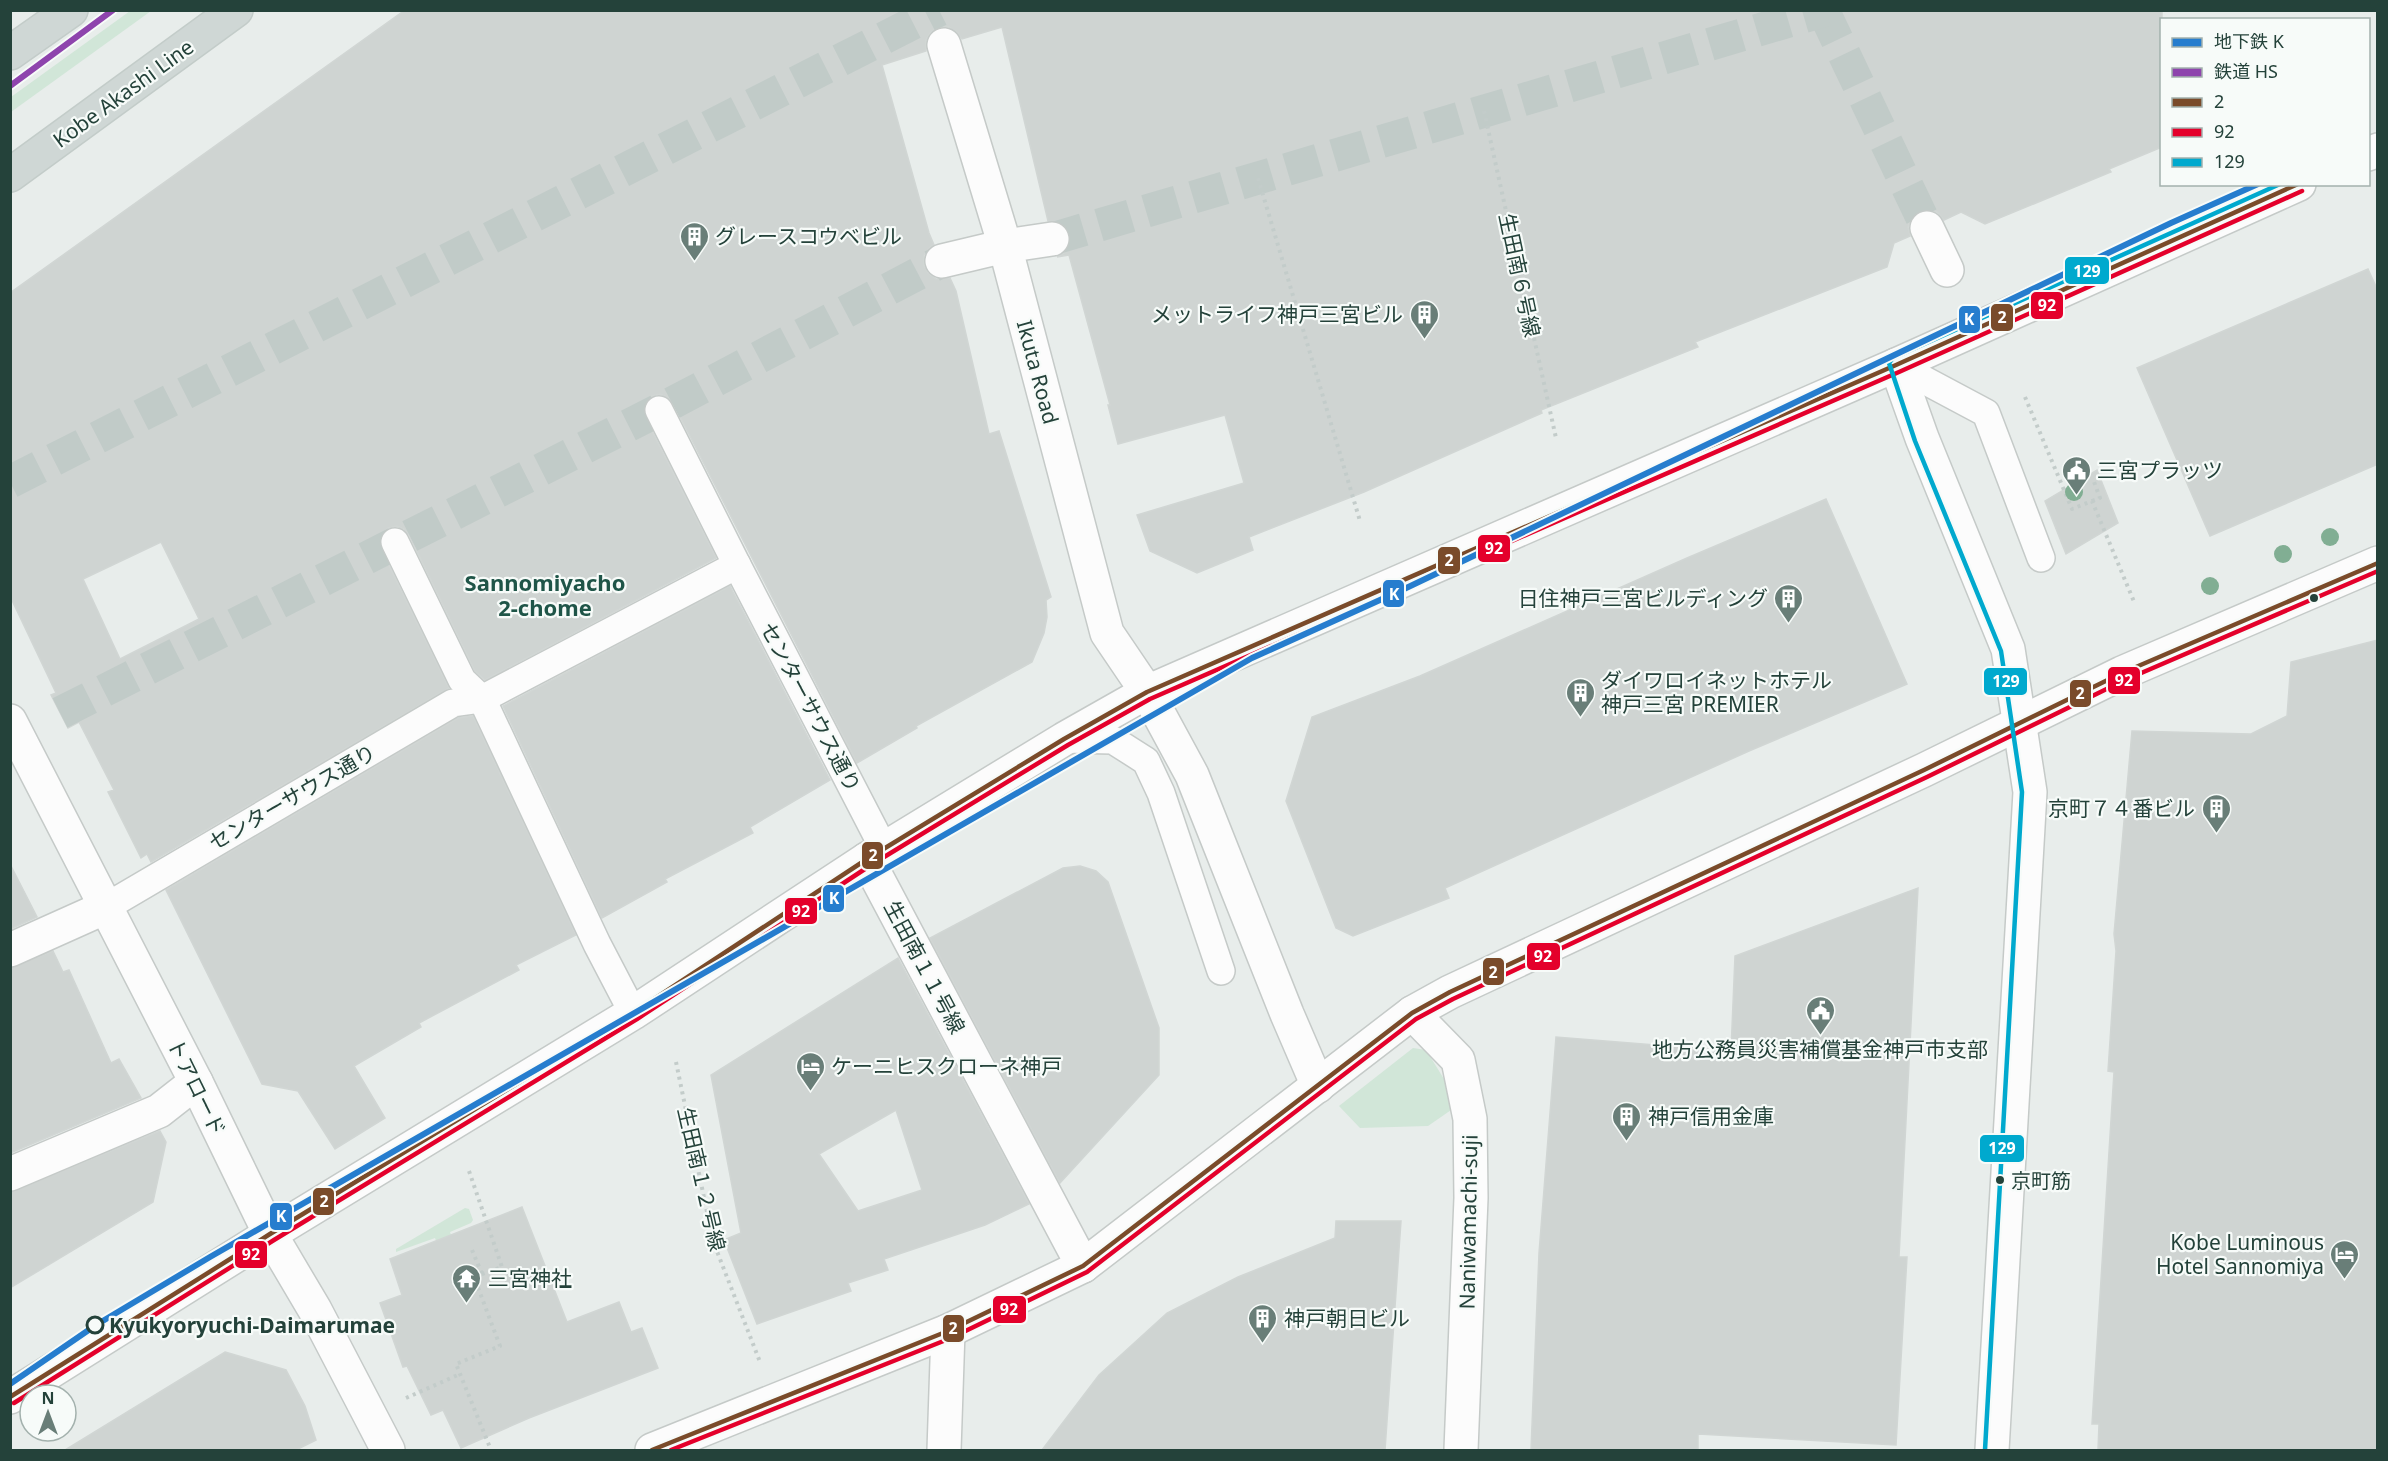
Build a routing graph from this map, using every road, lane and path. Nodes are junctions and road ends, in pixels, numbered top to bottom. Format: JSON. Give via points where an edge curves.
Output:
{"nodes":[{"id":1,"x":71,"y":10,"type":"edge"},
{"id":2,"x":236,"y":10,"type":"edge"},
{"id":3,"x":944,"y":45,"type":"dead end"},
{"id":4,"x":10,"y":53,"type":"edge"},
{"id":5,"x":1484,"y":111,"type":"dead end"},
{"id":6,"x":10,"y":175,"type":"edge"},
{"id":7,"x":1258,"y":178,"type":"dead end"},
{"id":8,"x":2295,"y":186,"type":"edge"},
{"id":9,"x":1927,"y":228,"type":"tunnel mouth"},
{"id":10,"x":1052,"y":239,"type":"tunnel mouth"},
{"id":11,"x":1005,"y":246,"type":"junction"},
{"id":12,"x":942,"y":261,"type":"tunnel mouth"},
{"id":13,"x":1947,"y":270,"type":"dead end"},
{"id":14,"x":1896,"y":365,"type":"junction"},
{"id":15,"x":2025,"y":397,"type":"dead end"},
{"id":16,"x":659,"y":410,"type":"dead end"},
{"id":17,"x":1556,"y":438,"type":"dead end"},
{"id":18,"x":2093,"y":479,"type":"dead end"},
{"id":19,"x":2092,"y":501,"type":"junction"},
{"id":20,"x":1360,"y":521,"type":"dead end"},
{"id":21,"x":395,"y":542,"type":"dead end"},
{"id":22,"x":2041,"y":558,"type":"dead end"},
{"id":23,"x":2378,"y":563,"type":"edge"},
{"id":24,"x":737,"y":565,"type":"junction"},
{"id":25,"x":2135,"y":604,"type":"dead end"},
{"id":26,"x":1147,"y":692,"type":"junction"},
{"id":27,"x":482,"y":699,"type":"junction"},
{"id":28,"x":10,"y":721,"type":"edge"},
{"id":29,"x":2020,"y":724,"type":"junction"},
{"id":30,"x":1064,"y":739,"type":"junction"},
{"id":31,"x":876,"y":854,"type":"junction"},
{"id":32,"x":106,"y":907,"type":"junction"},
{"id":33,"x":10,"y":950,"type":"edge"},
{"id":34,"x":1221,"y":971,"type":"dead end"},
{"id":35,"x":633,"y":1013,"type":"junction"},
{"id":36,"x":1412,"y":1013,"type":"junction"},
{"id":37,"x":676,"y":1062,"type":"dead end"},
{"id":38,"x":196,"y":1082,"type":"junction"},
{"id":39,"x":1318,"y":1086,"type":"junction"},
{"id":40,"x":469,"y":1171,"type":"dead end"},
{"id":41,"x":10,"y":1174,"type":"edge"},
{"id":42,"x":270,"y":1234,"type":"junction"},
{"id":43,"x":472,"y":1250,"type":"dead end"},
{"id":44,"x":1083,"y":1266,"type":"junction"},
{"id":45,"x":482,"y":1274,"type":"junction"},
{"id":46,"x":948,"y":1331,"type":"junction"},
{"id":47,"x":760,"y":1362,"type":"dead end"},
{"id":48,"x":460,"y":1374,"type":"junction"},
{"id":49,"x":10,"y":1397,"type":"edge"},
{"id":50,"x":406,"y":1398,"type":"dead end"},
{"id":51,"x":388,"y":1450,"type":"edge"},
{"id":52,"x":491,"y":1450,"type":"edge"},
{"id":53,"x":652,"y":1450,"type":"edge"},
{"id":54,"x":944,"y":1450,"type":"edge"},
{"id":55,"x":1461,"y":1450,"type":"edge"},
{"id":56,"x":1992,"y":1450,"type":"edge"}],
"edges":[{"from":1,"to":4,"type":"main road"},
{"from":2,"to":6,"type":"main road","name":"Kobe Akashi Line"},
{"from":3,"to":11,"type":"street","name":"Ikuta Road"},
{"from":5,"to":17,"type":"path","name":"生田南６号線"},
{"from":7,"to":20,"type":"path"},
{"from":8,"to":14,"type":"street"},
{"from":9,"to":13,"type":"street"},
{"from":10,"to":11,"type":"street"},
{"from":11,"to":12,"type":"street"},
{"from":11,"to":26,"type":"street","name":"Ikuta Road","via":[[1107,633]]},
{"from":14,"to":22,"type":"lane","via":[[1986,413]]},
{"from":14,"to":26,"type":"street"},
{"from":14,"to":29,"type":"street","via":[[2008,649]]},
{"from":15,"to":19,"type":"path","via":[[2072,509]]},
{"from":16,"to":24,"type":"lane","name":"センターサウス通り"},
{"from":18,"to":19,"type":"path","via":[[2100,498]]},
{"from":19,"to":25,"type":"path"},
{"from":21,"to":27,"type":"lane","via":[[462,681]]},
{"from":23,"to":29,"type":"street","via":[[2122,673]]},
{"from":24,"to":27,"type":"lane","name":"センターサウス通り"},
{"from":24,"to":31,"type":"lane","name":"センターサウス通り"},
{"from":26,"to":30,"type":"street"},
{"from":26,"to":39,"type":"street","name":"Ikuta Road","via":[[1192,775]]},
{"from":27,"to":32,"type":"lane","name":"センターサウス通り","via":[[453,703]]},
{"from":27,"to":35,"type":"lane"},
{"from":28,"to":32,"type":"street","name":"トアロード"},
{"from":29,"to":36,"type":"street"},
{"from":29,"to":56,"type":"street","via":[[2030,792]]},
{"from":30,"to":31,"type":"street"},
{"from":30,"to":34,"type":"lane","via":[[1113,740],[1146,761],[1161,792]]},
{"from":31,"to":35,"type":"street"},
{"from":31,"to":44,"type":"street","name":"生田南１１号線"},
{"from":32,"to":33,"type":"street"},
{"from":32,"to":38,"type":"street","name":"トアロード"},
{"from":35,"to":42,"type":"street"},
{"from":36,"to":39,"type":"street"},
{"from":36,"to":55,"type":"street","name":"Naniwamachi-suji","via":[[1458,1060],[1470,1119],[1471,1198]]},
{"from":37,"to":47,"type":"path","name":"生田南１２号線","via":[[713,1241]]},
{"from":38,"to":41,"type":"street","via":[[159,1111]]},
{"from":38,"to":42,"type":"street","name":"トアロード"},
{"from":39,"to":44,"type":"street"},
{"from":40,"to":45,"type":"path","via":[[502,1267]]},
{"from":42,"to":49,"type":"street"},
{"from":42,"to":51,"type":"street","name":"トアロード","via":[[315,1310]]},
{"from":43,"to":45,"type":"path"},
{"from":44,"to":46,"type":"street"},
{"from":45,"to":48,"type":"path","via":[[474,1278],[500,1346],[456,1364]]},
{"from":46,"to":53,"type":"street"},
{"from":46,"to":54,"type":"street"},
{"from":48,"to":50,"type":"path"},
{"from":48,"to":52,"type":"path"}]}
